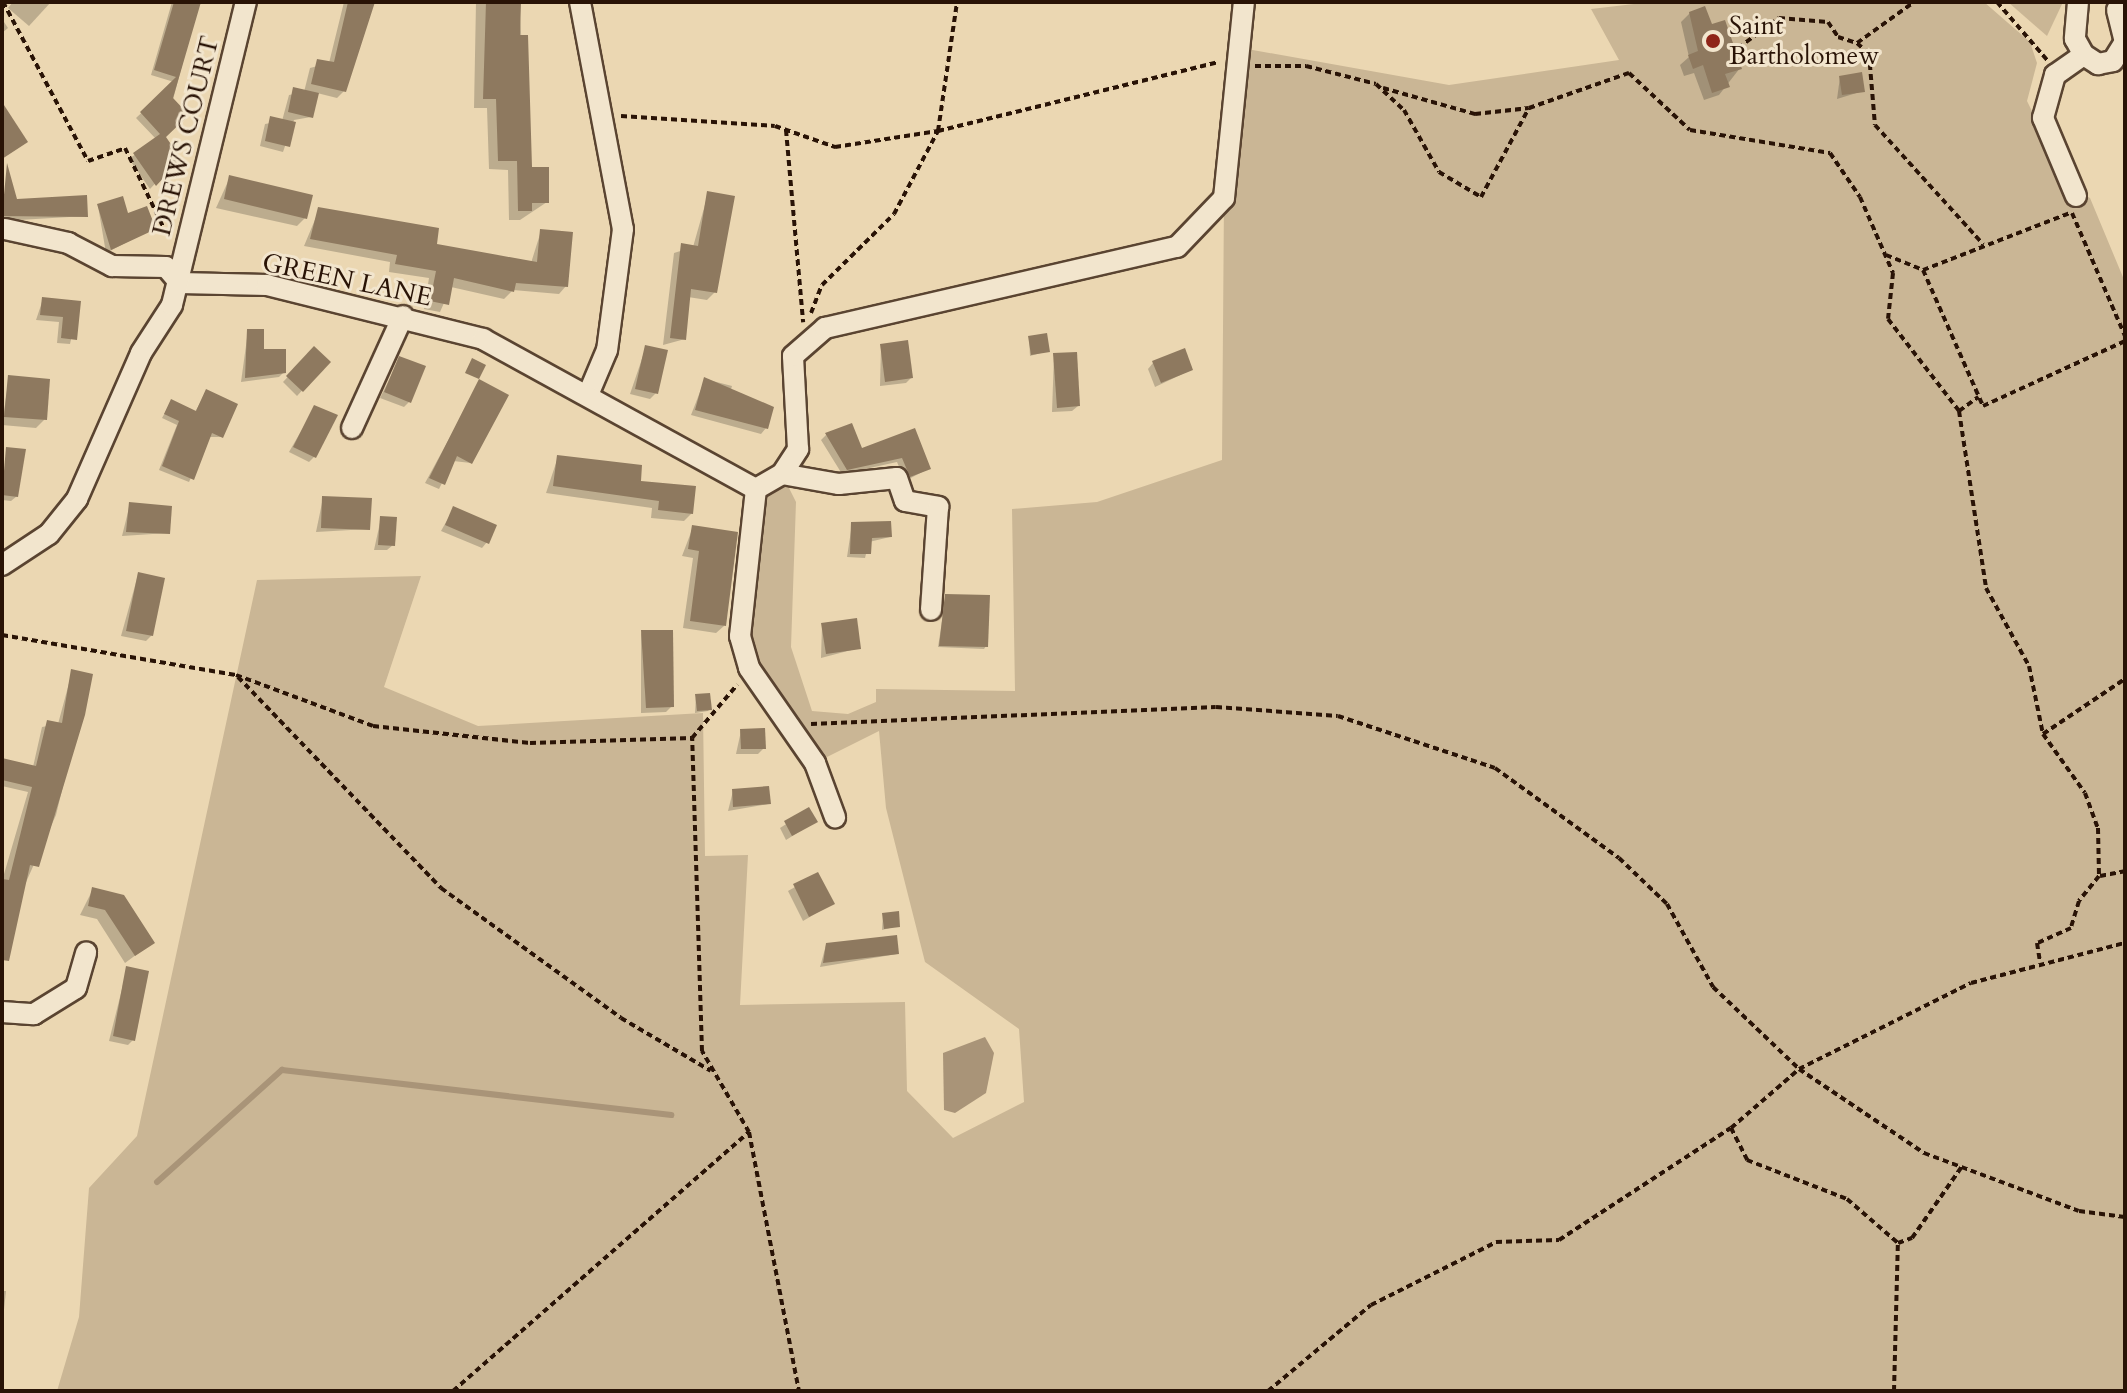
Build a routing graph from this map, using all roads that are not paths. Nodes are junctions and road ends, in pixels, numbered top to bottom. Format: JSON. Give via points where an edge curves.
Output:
{"nodes":[{"id":1,"x":246,"y":2,"type":"edge"},
{"id":2,"x":580,"y":2,"type":"edge"},
{"id":3,"x":1244,"y":2,"type":"edge"},
{"id":4,"x":2078,"y":2,"type":"edge"},
{"id":5,"x":2114,"y":7,"type":"edge"},
{"id":6,"x":2125,"y":42,"type":"edge"},
{"id":7,"x":2084,"y":55,"type":"junction"},
{"id":8,"x":2074,"y":204,"type":"road end"},
{"id":9,"x":5,"y":229,"type":"dead end"},
{"id":10,"x":180,"y":283,"type":"junction"},
{"id":11,"x":403,"y":316,"type":"junction"},
{"id":12,"x":588,"y":395,"type":"junction"},
{"id":13,"x":352,"y":428,"type":"dead end"},
{"id":14,"x":782,"y":474,"type":"junction"},
{"id":15,"x":756,"y":489,"type":"junction"},
{"id":16,"x":2,"y":565,"type":"edge"},
{"id":17,"x":931,"y":610,"type":"dead end"},
{"id":18,"x":835,"y":817,"type":"dead end"},
{"id":19,"x":86,"y":952,"type":"dead end"},
{"id":20,"x":2,"y":1012,"type":"edge"}],
"edges":[{"from":1,"to":10,"type":"street","name":"DREWS COURT"},
{"from":2,"to":12,"type":"street","via":[[599,118],[620,186],[623,229],[607,350]]},
{"from":3,"to":14,"type":"street","via":[[1233,63],[1224,198],[1177,247],[825,328],[793,356],[798,449]]},
{"from":4,"to":7,"type":"street","via":[[2075,39]]},
{"from":5,"to":6,"type":"street"},
{"from":6,"to":7,"type":"street","via":[[2113,61],[2098,64]]},
{"from":7,"to":8,"type":"street","via":[[2055,75],[2043,118]]},
{"from":9,"to":10,"type":"street","via":[[68,243],[112,266],[166,267]]},
{"from":10,"to":11,"type":"street","name":"GREEN LANE","via":[[267,285]]},
{"from":10,"to":16,"type":"street","via":[[77,499],[49,534]]},
{"from":11,"to":12,"type":"street","name":"GREEN LANE","via":[[483,339]]},
{"from":11,"to":13,"type":"street"},
{"from":12,"to":15,"type":"street","name":"GREEN LANE"},
{"from":14,"to":15,"type":"street"},
{"from":14,"to":17,"type":"street","via":[[839,484],[897,478],[905,501],[938,507]]},
{"from":15,"to":18,"type":"street","via":[[740,636],[749,668],[815,763]]},
{"from":19,"to":20,"type":"street","via":[[76,988],[34,1014]]}]}
